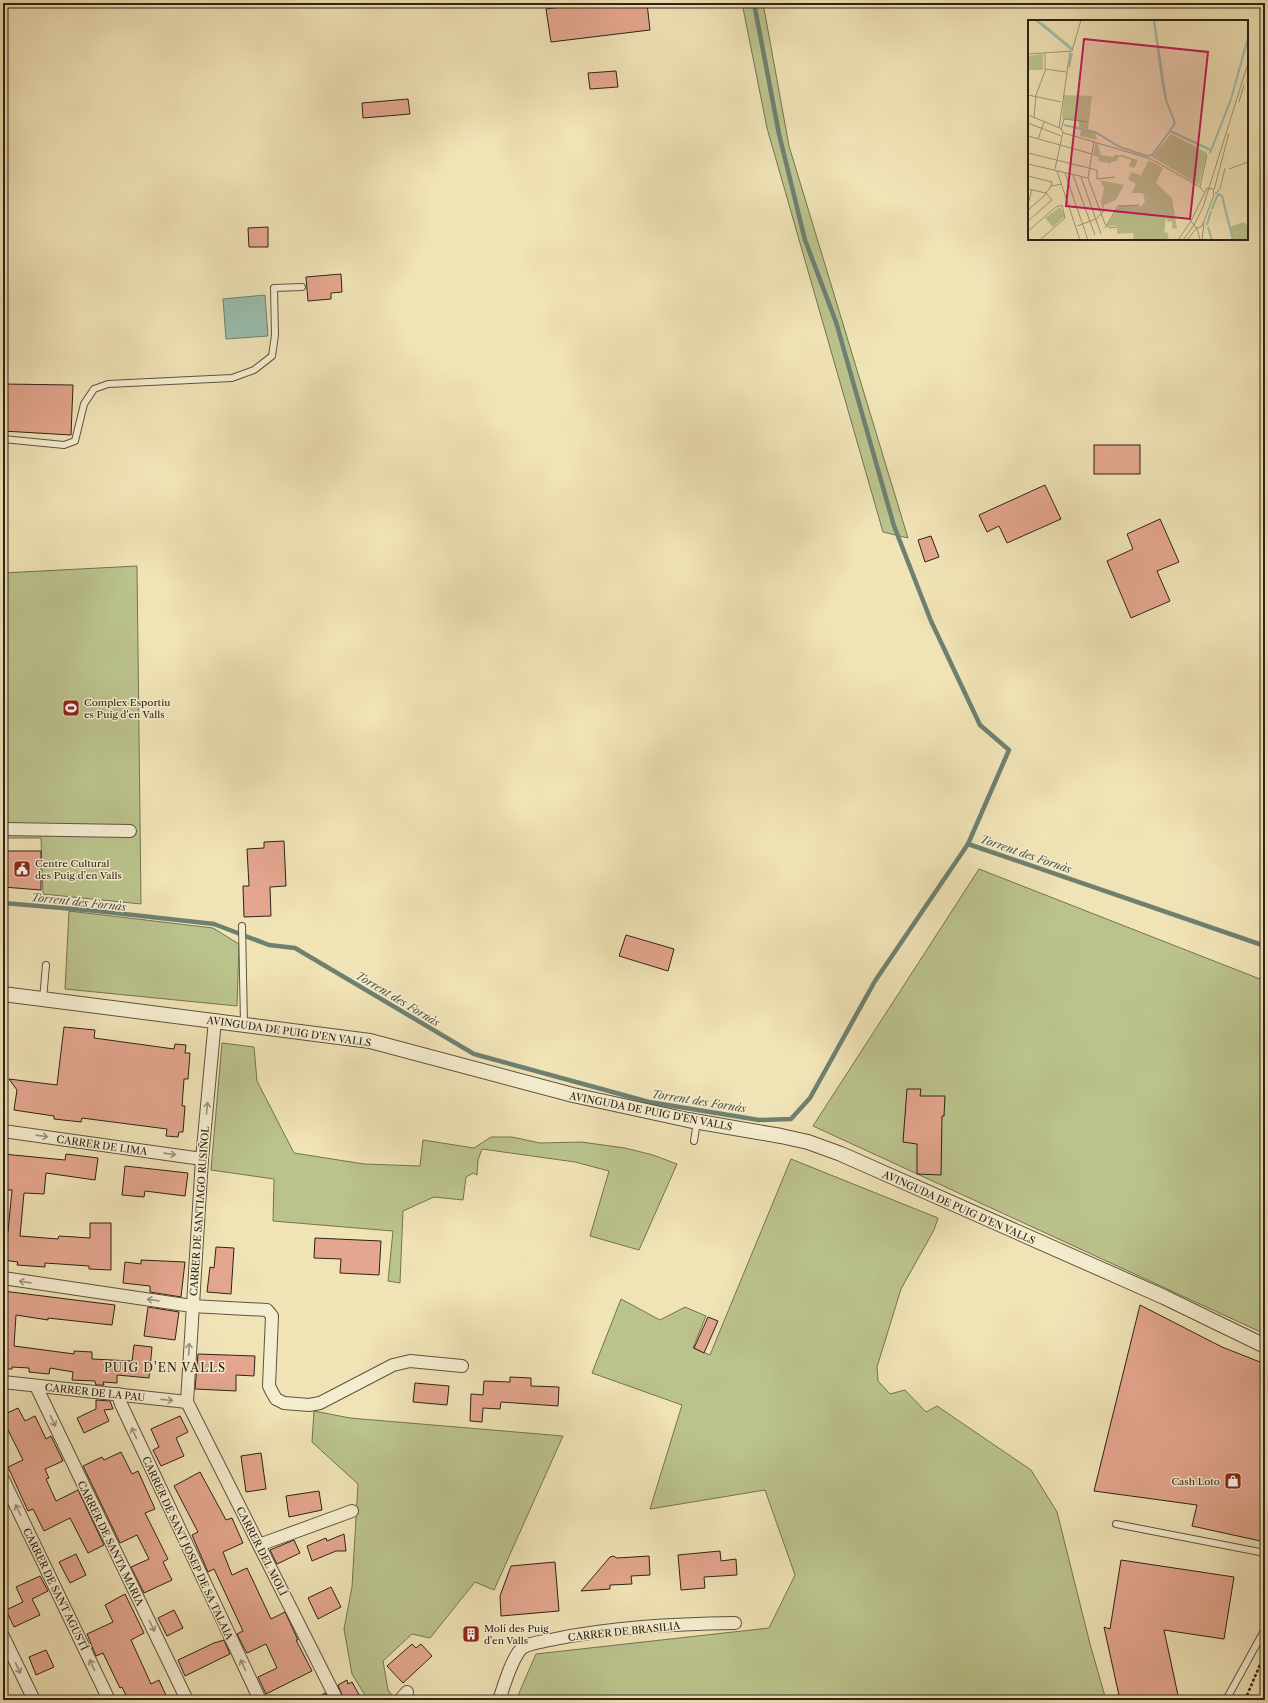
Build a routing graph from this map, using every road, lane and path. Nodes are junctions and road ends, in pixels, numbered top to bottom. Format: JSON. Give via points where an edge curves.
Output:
{"nodes":[{"id":1,"x":302,"y":287,"type":"dead end"},
{"id":2,"x":3,"y":440,"type":"edge"},
{"id":3,"x":3,"y":829,"type":"edge"},
{"id":4,"x":130,"y":831,"type":"dead end"},
{"id":5,"x":242,"y":926,"type":"dead end"},
{"id":6,"x":46,"y":965,"type":"dead end"},
{"id":7,"x":3,"y":994,"type":"edge"},
{"id":8,"x":43,"y":999,"type":"junction"},
{"id":9,"x":215,"y":1020,"type":"junction"},
{"id":10,"x":244,"y":1024,"type":"junction"},
{"id":11,"x":696,"y":1121,"type":"junction"},
{"id":12,"x":3,"y":1131,"type":"edge"},
{"id":13,"x":694,"y":1141,"type":"dead end"},
{"id":14,"x":202,"y":1159,"type":"junction"},
{"id":15,"x":3,"y":1278,"type":"edge"},
{"id":16,"x":192,"y":1306,"type":"junction"},
{"id":17,"x":1265,"y":1346,"type":"edge"},
{"id":18,"x":462,"y":1366,"type":"dead end"},
{"id":19,"x":3,"y":1382,"type":"edge"},
{"id":20,"x":36,"y":1386,"type":"junction"},
{"id":21,"x":118,"y":1394,"type":"junction"},
{"id":22,"x":187,"y":1402,"type":"junction"},
{"id":23,"x":3,"y":1479,"type":"edge"},
{"id":24,"x":352,"y":1511,"type":"dead end"},
{"id":25,"x":1116,"y":1524,"type":"dead end"},
{"id":26,"x":259,"y":1545,"type":"junction"},
{"id":27,"x":1265,"y":1553,"type":"edge"},
{"id":28,"x":735,"y":1623,"type":"dead end"},
{"id":29,"x":1265,"y":1629,"type":"edge"},
{"id":30,"x":3,"y":1636,"type":"edge"},
{"id":31,"x":1265,"y":1653,"type":"edge"},
{"id":32,"x":34,"y":1700,"type":"edge"},
{"id":33,"x":109,"y":1700,"type":"edge"},
{"id":34,"x":187,"y":1700,"type":"edge"},
{"id":35,"x":260,"y":1700,"type":"edge"},
{"id":36,"x":337,"y":1700,"type":"edge"},
{"id":37,"x":499,"y":1700,"type":"edge"},
{"id":38,"x":1226,"y":1700,"type":"edge"},
{"id":39,"x":1245,"y":1700,"type":"edge"}],
"edges":[{"from":1,"to":2,"type":"lane","via":[[274,288],[275,335],[272,356],[254,370],[232,378],[108,384],[94,390],[84,404],[75,441],[64,445]]},
{"from":3,"to":4,"type":"street"},
{"from":5,"to":10,"type":"lane"},
{"from":6,"to":8,"type":"lane"},
{"from":7,"to":8,"type":"street","name":"AVINGUDA DE PUIG D'EN VALLS"},
{"from":8,"to":9,"type":"street","name":"AVINGUDA DE PUIG D'EN VALLS"},
{"from":9,"to":10,"type":"street","name":"AVINGUDA DE PUIG D'EN VALLS"},
{"from":14,"to":9,"type":"street","name":"CARRER DE SANTIAGO RUSIÑOL","one_way":true},
{"from":10,"to":11,"type":"street","name":"AVINGUDA DE PUIG D'EN VALLS","via":[[370,1041],[573,1095]]},
{"from":11,"to":13,"type":"lane"},
{"from":11,"to":17,"type":"street","name":"AVINGUDA DE PUIG D'EN VALLS","via":[[788,1137],[841,1154],[1164,1297]]},
{"from":12,"to":14,"type":"street","name":"CARRER DE LIMA","one_way":true},
{"from":14,"to":16,"type":"street","name":"CARRER DE SANTIAGO RUSIÑOL"},
{"from":16,"to":15,"type":"street","one_way":true},
{"from":16,"to":18,"type":"street","via":[[267,1310],[272,1316],[269,1386],[276,1398],[284,1403],[320,1403],[393,1365],[410,1361]]},
{"from":22,"to":16,"type":"street","name":"CARRER DE SANTIAGO RUSIÑOL","one_way":true},
{"from":19,"to":20,"type":"street","name":"CARRER DE LA PAU"},
{"from":20,"to":21,"type":"street","name":"CARRER DE LA PAU"},
{"from":20,"to":34,"type":"street","name":"CARRER DE SANTA MARIA","one_way":true},
{"from":21,"to":22,"type":"street","name":"CARRER DE LA PAU","one_way":true},
{"from":35,"to":21,"type":"street","name":"CARRER DE SANT JOSEP DE SA TALAIA","one_way":true,"via":[[120,1404]]},
{"from":22,"to":26,"type":"street","name":"CARRER DEL MOLÍ"},
{"from":33,"to":23,"type":"street","name":"CARRER DE SANT AGUSTÍ","one_way":true},
{"from":24,"to":26,"type":"street"},
{"from":25,"to":27,"type":"lane"},
{"from":26,"to":36,"type":"street","name":"CARRER DEL MOLÍ"},
{"from":28,"to":37,"type":"street","name":"CARRER DE BRASILIA","via":[[661,1624],[578,1634],[529,1645],[521,1649],[514,1661]]},
{"from":29,"to":38,"type":"lane"},
{"from":30,"to":32,"type":"street","one_way":true},
{"from":31,"to":39,"type":"path"}]}
